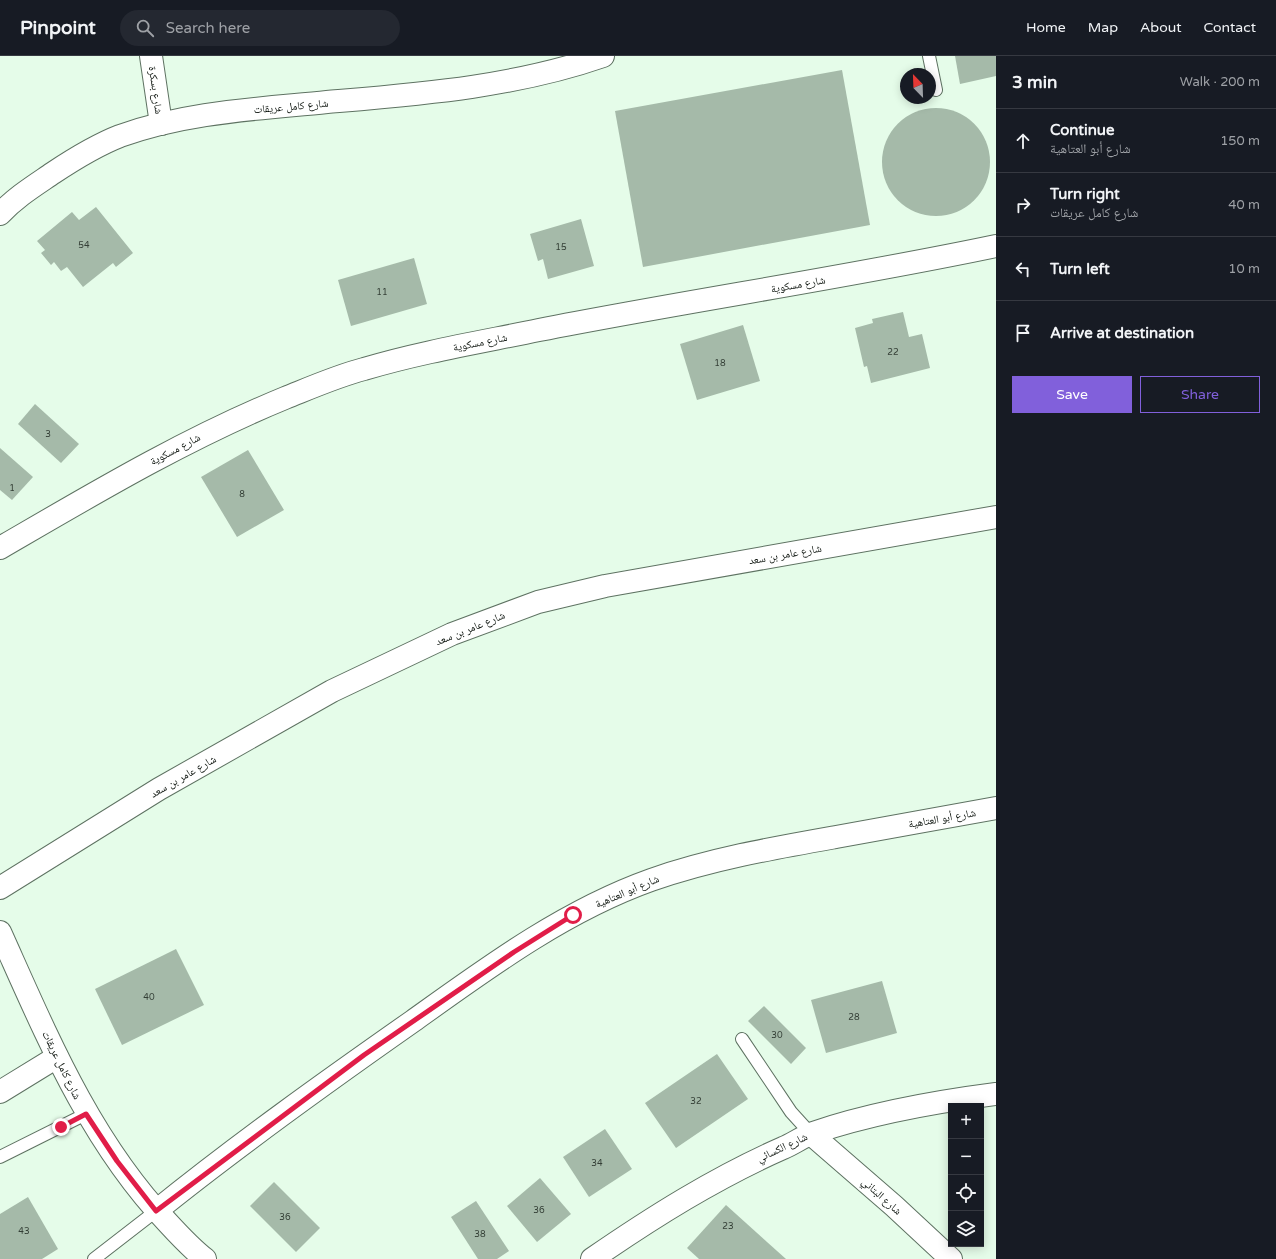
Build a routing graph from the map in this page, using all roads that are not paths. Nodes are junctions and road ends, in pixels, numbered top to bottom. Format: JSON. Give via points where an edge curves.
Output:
{"nodes":[{"id":1,"x":151,"y":56,"type":"edge"},
{"id":2,"x":603,"y":56,"type":"edge"},
{"id":3,"x":929,"y":56,"type":"edge"},
{"id":4,"x":931,"y":68,"type":"edge"},
{"id":5,"x":161,"y":124,"type":"junction"},
{"id":6,"x":0,"y":214,"type":"edge"},
{"id":7,"x":996,"y":246,"type":"edge"},
{"id":8,"x":996,"y":517,"type":"edge"},
{"id":9,"x":0,"y":548,"type":"edge"},
{"id":10,"x":996,"y":808,"type":"edge"},
{"id":11,"x":0,"y":888,"type":"edge"},
{"id":12,"x":0,"y":932,"type":"edge"},
{"id":13,"x":742,"y":1039,"type":"dead end"},
{"id":14,"x":57,"y":1057,"type":"junction"},
{"id":15,"x":0,"y":1092,"type":"edge"},
{"id":16,"x":996,"y":1094,"type":"edge"},
{"id":17,"x":86,"y":1114,"type":"junction"},
{"id":18,"x":811,"y":1134,"type":"junction"},
{"id":19,"x":0,"y":1157,"type":"edge"},
{"id":20,"x":156,"y":1211,"type":"junction"},
{"id":21,"x":94,"y":1259,"type":"edge"},
{"id":22,"x":205,"y":1259,"type":"edge"},
{"id":23,"x":592,"y":1259,"type":"edge"},
{"id":24,"x":951,"y":1259,"type":"edge"}],
"edges":[{"from":1,"to":5,"type":"street","name":"شارع بسكرة"},
{"from":2,"to":5,"type":"street","name":"شارع كامل عريقات","via":[[572,67],[440,92],[226,112]]},
{"from":3,"to":4,"type":"lane"},
{"from":5,"to":6,"type":"street","name":"شارع كامل عريقات","via":[[119,137],[72,160],[17,197]]},
{"from":7,"to":9,"type":"street","name":"شارع مسكوية","via":[[914,263],[596,319],[449,348],[362,369],[226,423],[82,500]]},
{"from":8,"to":11,"type":"street","name":"شارع عامر بن سعد","via":[[605,586],[538,602],[452,634],[325,695],[159,790]]},
{"from":10,"to":20,"type":"street","name":"شارع أبو العتاهية","via":[[768,848],[691,867],[612,896],[573,915],[454,992],[357,1060]]},
{"from":12,"to":14,"type":"street","name":"شارع كامل عريقات"},
{"from":13,"to":18,"type":"lane","via":[[791,1112]]},
{"from":14,"to":15,"type":"street"},
{"from":14,"to":17,"type":"street","name":"شارع كامل عريقات"},
{"from":16,"to":18,"type":"street","name":"شارع الكسائي","via":[[887,1112]]},
{"from":17,"to":19,"type":"lane"},
{"from":17,"to":20,"type":"street","name":"شارع كامل عريقات","via":[[117,1161]]},
{"from":18,"to":23,"type":"street","name":"شارع الكسائي","via":[[750,1162],[641,1225]]},
{"from":18,"to":24,"type":"street","name":"شارع البتاني"},
{"from":20,"to":21,"type":"lane"},
{"from":20,"to":22,"type":"street","name":"شارع كامل عريقات"}]}
